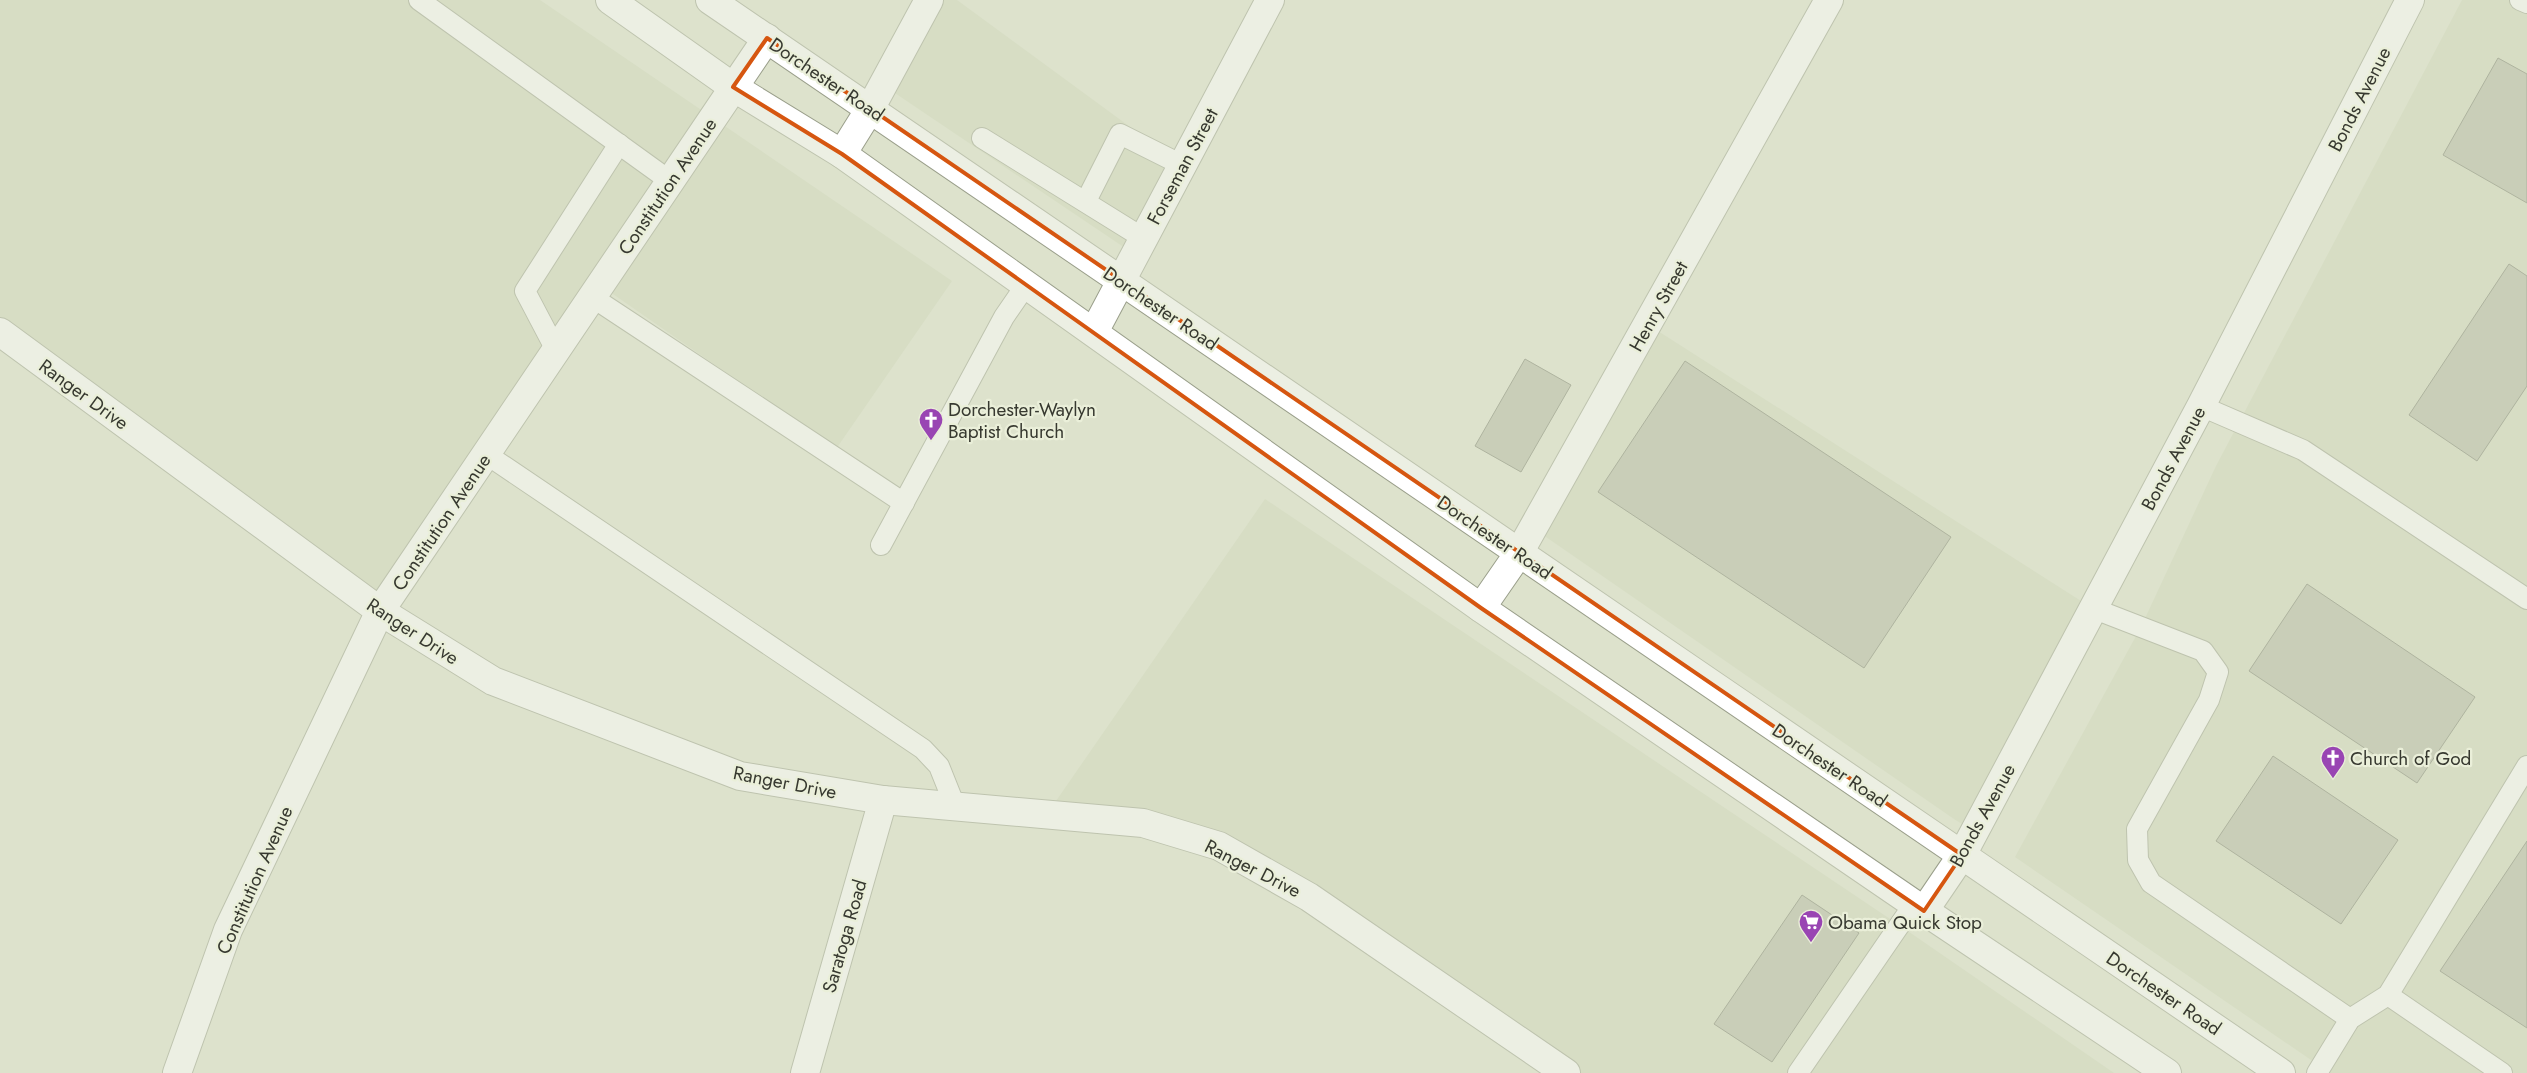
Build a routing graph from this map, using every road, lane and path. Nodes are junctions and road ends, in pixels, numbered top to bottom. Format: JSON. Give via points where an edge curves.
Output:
{"nodes":[{"id":1,"x":419,"y":0,"type":"edge"},
{"id":2,"x":610,"y":0,"type":"edge"},
{"id":3,"x":710,"y":0,"type":"edge"},
{"id":4,"x":929,"y":0,"type":"edge"},
{"id":5,"x":1270,"y":0,"type":"edge"},
{"id":6,"x":1828,"y":0,"type":"edge"},
{"id":7,"x":2410,"y":0,"type":"edge"},
{"id":8,"x":2520,"y":0,"type":"edge"},
{"id":9,"x":2527,"y":3,"type":"edge"},
{"id":10,"x":767,"y":38,"type":"junction"},
{"id":11,"x":733,"y":87,"type":"junction"},
{"id":12,"x":870,"y":109,"type":"junction"},
{"id":13,"x":982,"y":138,"type":"dead end"},
{"id":14,"x":619,"y":144,"type":"junction"},
{"id":15,"x":842,"y":154,"type":"junction"},
{"id":16,"x":1182,"y":165,"type":"junction"},
{"id":17,"x":670,"y":181,"type":"junction"},
{"id":18,"x":1086,"y":202,"type":"junction"},
{"id":19,"x":1144,"y":238,"type":"junction"},
{"id":20,"x":1121,"y":280,"type":"junction"},
{"id":21,"x":1026,"y":285,"type":"junction"},
{"id":22,"x":592,"y":297,"type":"junction"},
{"id":23,"x":0,"y":332,"type":"edge"},
{"id":24,"x":1094,"y":332,"type":"junction"},
{"id":25,"x":556,"y":350,"type":"junction"},
{"id":26,"x":2201,"y":406,"type":"junction"},
{"id":27,"x":486,"y":454,"type":"junction"},
{"id":28,"x":904,"y":503,"type":"junction"},
{"id":29,"x":880,"y":545,"type":"dead end"},
{"id":30,"x":1519,"y":553,"type":"junction"},
{"id":31,"x":2527,"y":599,"type":"edge"},
{"id":32,"x":1481,"y":608,"type":"junction"},
{"id":33,"x":2092,"y":608,"type":"junction"},
{"id":34,"x":380,"y":611,"type":"junction"},
{"id":35,"x":2527,"y":766,"type":"edge"},
{"id":36,"x":884,"y":800,"type":"junction"},
{"id":37,"x":955,"y":806,"type":"junction"},
{"id":38,"x":1962,"y":856,"type":"junction"},
{"id":39,"x":1919,"y":907,"type":"junction"},
{"id":40,"x":2388,"y":995,"type":"junction"},
{"id":41,"x":2350,"y":1019,"type":"junction"},
{"id":42,"x":177,"y":1073,"type":"edge"},
{"id":43,"x":805,"y":1073,"type":"edge"},
{"id":44,"x":1566,"y":1073,"type":"edge"},
{"id":45,"x":1798,"y":1073,"type":"edge"},
{"id":46,"x":2167,"y":1073,"type":"edge"},
{"id":47,"x":2281,"y":1073,"type":"edge"},
{"id":48,"x":2317,"y":1073,"type":"edge"},
{"id":49,"x":2502,"y":1073,"type":"edge"}],
"edges":[{"from":1,"to":14,"type":"lane"},
{"from":2,"to":11,"type":"street"},
{"from":3,"to":10,"type":"street","name":"Dorchester Road"},
{"from":4,"to":12,"type":"street"},
{"from":5,"to":16,"type":"street","name":"Forseman Street"},
{"from":6,"to":30,"type":"street","name":"Henry Street"},
{"from":7,"to":26,"type":"street","name":"Bonds Avenue"},
{"from":8,"to":9,"type":"lane"},
{"from":10,"to":11,"type":"street","name":"Constitution Avenue"},
{"from":10,"to":12,"type":"street","name":"Dorchester Road"},
{"from":11,"to":15,"type":"street"},
{"from":11,"to":17,"type":"street","name":"Constitution Avenue"},
{"from":12,"to":15,"type":"street"},
{"from":12,"to":20,"type":"street","name":"Dorchester Road"},
{"from":13,"to":18,"type":"lane"},
{"from":14,"to":17,"type":"lane"},
{"from":14,"to":25,"type":"lane","via":[[525,291]]},
{"from":15,"to":21,"type":"street"},
{"from":16,"to":18,"type":"lane","via":[[1120,134]]},
{"from":16,"to":19,"type":"street","name":"Forseman Street"},
{"from":17,"to":22,"type":"street","name":"Constitution Avenue"},
{"from":18,"to":19,"type":"lane"},
{"from":19,"to":20,"type":"street","name":"Forseman Street"},
{"from":20,"to":24,"type":"street","name":"Forseman Street"},
{"from":20,"to":30,"type":"street","name":"Dorchester Road"},
{"from":21,"to":24,"type":"street"},
{"from":21,"to":28,"type":"lane","via":[[1004,317]]},
{"from":22,"to":25,"type":"street","name":"Constitution Avenue"},
{"from":22,"to":28,"type":"lane"},
{"from":23,"to":34,"type":"street","name":"Ranger Drive"},
{"from":24,"to":32,"type":"street"},
{"from":25,"to":27,"type":"street","name":"Constitution Avenue"},
{"from":26,"to":31,"type":"lane","via":[[2303,450]]},
{"from":26,"to":33,"type":"street","name":"Bonds Avenue"},
{"from":27,"to":34,"type":"street","name":"Constitution Avenue"},
{"from":27,"to":37,"type":"lane","via":[[923,749],[939,766]]},
{"from":28,"to":29,"type":"lane"},
{"from":30,"to":32,"type":"street","name":"Henry Street"},
{"from":30,"to":38,"type":"street","name":"Dorchester Road"},
{"from":32,"to":39,"type":"street"},
{"from":33,"to":38,"type":"street","name":"Bonds Avenue"},
{"from":33,"to":41,"type":"lane","via":[[2203,651],[2218,672],[2209,700],[2137,829],[2138,860],[2151,883]]},
{"from":34,"to":36,"type":"street","name":"Ranger Drive","via":[[493,681],[740,776]]},
{"from":34,"to":42,"type":"street","name":"Constitution Avenue","via":[[228,930]]},
{"from":35,"to":40,"type":"lane"},
{"from":36,"to":37,"type":"street","name":"Ranger Drive"},
{"from":36,"to":43,"type":"street","name":"Saratoga Road"},
{"from":37,"to":44,"type":"street","name":"Ranger Drive","via":[[1143,823],[1219,846],[1309,897]]},
{"from":38,"to":39,"type":"street","name":"Bonds Avenue"},
{"from":38,"to":47,"type":"street","name":"Dorchester Road"},
{"from":39,"to":45,"type":"lane"},
{"from":39,"to":46,"type":"street"},
{"from":40,"to":41,"type":"lane"},
{"from":40,"to":49,"type":"lane"},
{"from":41,"to":48,"type":"lane"}]}
